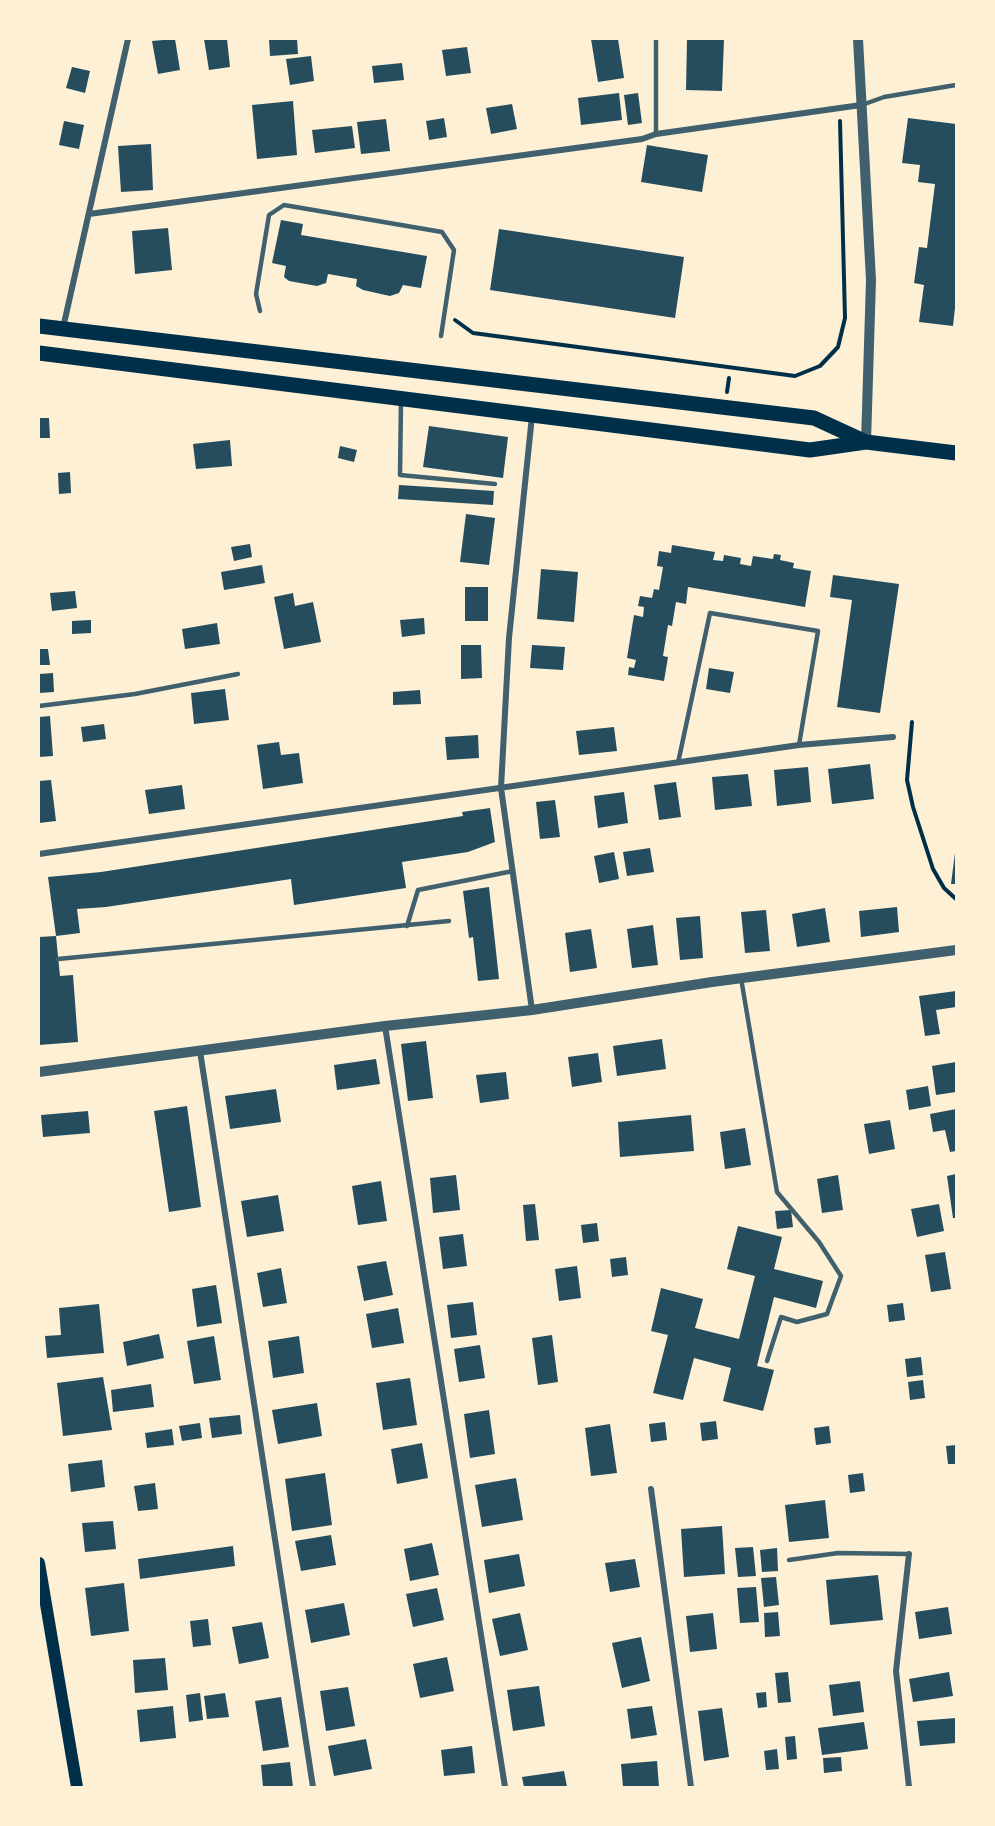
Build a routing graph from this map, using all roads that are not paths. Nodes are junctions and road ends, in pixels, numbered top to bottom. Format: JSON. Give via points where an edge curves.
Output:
{"nodes":[{"id":1,"x":128,"y":39,"type":"edge"},
{"id":2,"x":858,"y":39,"type":"edge"},
{"id":3,"x":656,"y":41,"type":"dead end"},
{"id":4,"x":956,"y":85,"type":"edge"},
{"id":5,"x":861,"y":105,"type":"junction"},
{"id":6,"x":656,"y":134,"type":"junction"},
{"id":7,"x":89,"y":214,"type":"junction"},
{"id":8,"x":261,"y":311,"type":"dead end"},
{"id":9,"x":39,"y":326,"type":"edge"},
{"id":10,"x":63,"y":329,"type":"junction"},
{"id":11,"x":441,"y":336,"type":"dead end"},
{"id":12,"x":39,"y":353,"type":"edge"},
{"id":13,"x":401,"y":398,"type":"junction"},
{"id":14,"x":532,"y":415,"type":"junction"},
{"id":15,"x":866,"y":442,"type":"junction"},
{"id":16,"x":956,"y":453,"type":"edge"},
{"id":17,"x":495,"y":484,"type":"dead end"},
{"id":18,"x":238,"y":674,"type":"dead end"},
{"id":19,"x":39,"y":706,"type":"edge"},
{"id":20,"x":893,"y":737,"type":"dead end"},
{"id":21,"x":799,"y":745,"type":"junction"},
{"id":22,"x":678,"y":763,"type":"junction"},
{"id":23,"x":501,"y":788,"type":"junction"},
{"id":24,"x":39,"y":854,"type":"edge"},
{"id":25,"x":513,"y":871,"type":"junction"},
{"id":26,"x":449,"y":921,"type":"dead end"},
{"id":27,"x":407,"y":926,"type":"junction"},
{"id":28,"x":956,"y":950,"type":"edge"},
{"id":29,"x":58,"y":959,"type":"dead end"},
{"id":30,"x":741,"y":978,"type":"junction"},
{"id":31,"x":532,"y":1010,"type":"junction"},
{"id":32,"x":385,"y":1026,"type":"junction"},
{"id":33,"x":200,"y":1051,"type":"junction"},
{"id":34,"x":39,"y":1072,"type":"edge"},
{"id":35,"x":767,"y":1360,"type":"dead end"},
{"id":36,"x":651,"y":1489,"type":"dead end"},
{"id":37,"x":909,"y":1554,"type":"joint"},
{"id":38,"x":789,"y":1560,"type":"dead end"},
{"id":39,"x":39,"y":1563,"type":"edge"},
{"id":40,"x":77,"y":1787,"type":"edge"},
{"id":41,"x":313,"y":1787,"type":"edge"},
{"id":42,"x":505,"y":1787,"type":"edge"},
{"id":43,"x":691,"y":1787,"type":"edge"},
{"id":44,"x":909,"y":1787,"type":"edge"}],
"edges":[{"from":1,"to":7,"type":"street"},
{"from":2,"to":5,"type":"street"},
{"from":3,"to":6,"type":"lane"},
{"from":4,"to":5,"type":"lane","via":[[884,97]]},
{"from":5,"to":6,"type":"street"},
{"from":5,"to":15,"type":"street","via":[[871,280]]},
{"from":6,"to":7,"type":"street","via":[[631,141]]},
{"from":7,"to":10,"type":"street"},
{"from":8,"to":11,"type":"lane","via":[[256,294],[269,215],[284,204],[442,232],[454,250]]},
{"from":9,"to":10,"type":"main road"},
{"from":10,"to":15,"type":"main road","via":[[814,418]]},
{"from":12,"to":13,"type":"main road"},
{"from":13,"to":14,"type":"main road"},
{"from":13,"to":17,"type":"lane","via":[[400,475]]},
{"from":14,"to":15,"type":"main road","via":[[810,450]]},
{"from":14,"to":23,"type":"street","via":[[509,638]]},
{"from":15,"to":16,"type":"main road"},
{"from":18,"to":19,"type":"lane","via":[[135,694]]},
{"from":20,"to":21,"type":"street"},
{"from":21,"to":22,"type":"street"},
{"from":21,"to":22,"type":"lane","via":[[818,631],[710,613]]},
{"from":22,"to":23,"type":"street"},
{"from":23,"to":24,"type":"street"},
{"from":23,"to":25,"type":"street"},
{"from":25,"to":27,"type":"lane","via":[[418,890]]},
{"from":25,"to":31,"type":"street"},
{"from":26,"to":27,"type":"lane"},
{"from":27,"to":29,"type":"lane"},
{"from":28,"to":30,"type":"street"},
{"from":30,"to":31,"type":"street"},
{"from":30,"to":35,"type":"lane","via":[[777,1192],[819,1242],[841,1276],[827,1314],[797,1322],[781,1317]]},
{"from":31,"to":32,"type":"street"},
{"from":32,"to":33,"type":"street"},
{"from":32,"to":42,"type":"street"},
{"from":33,"to":34,"type":"street"},
{"from":33,"to":41,"type":"street"},
{"from":36,"to":43,"type":"street"},
{"from":37,"to":38,"type":"lane","via":[[838,1553]]},
{"from":37,"to":44,"type":"street","via":[[897,1671]]},
{"from":39,"to":40,"type":"main road"}]}
